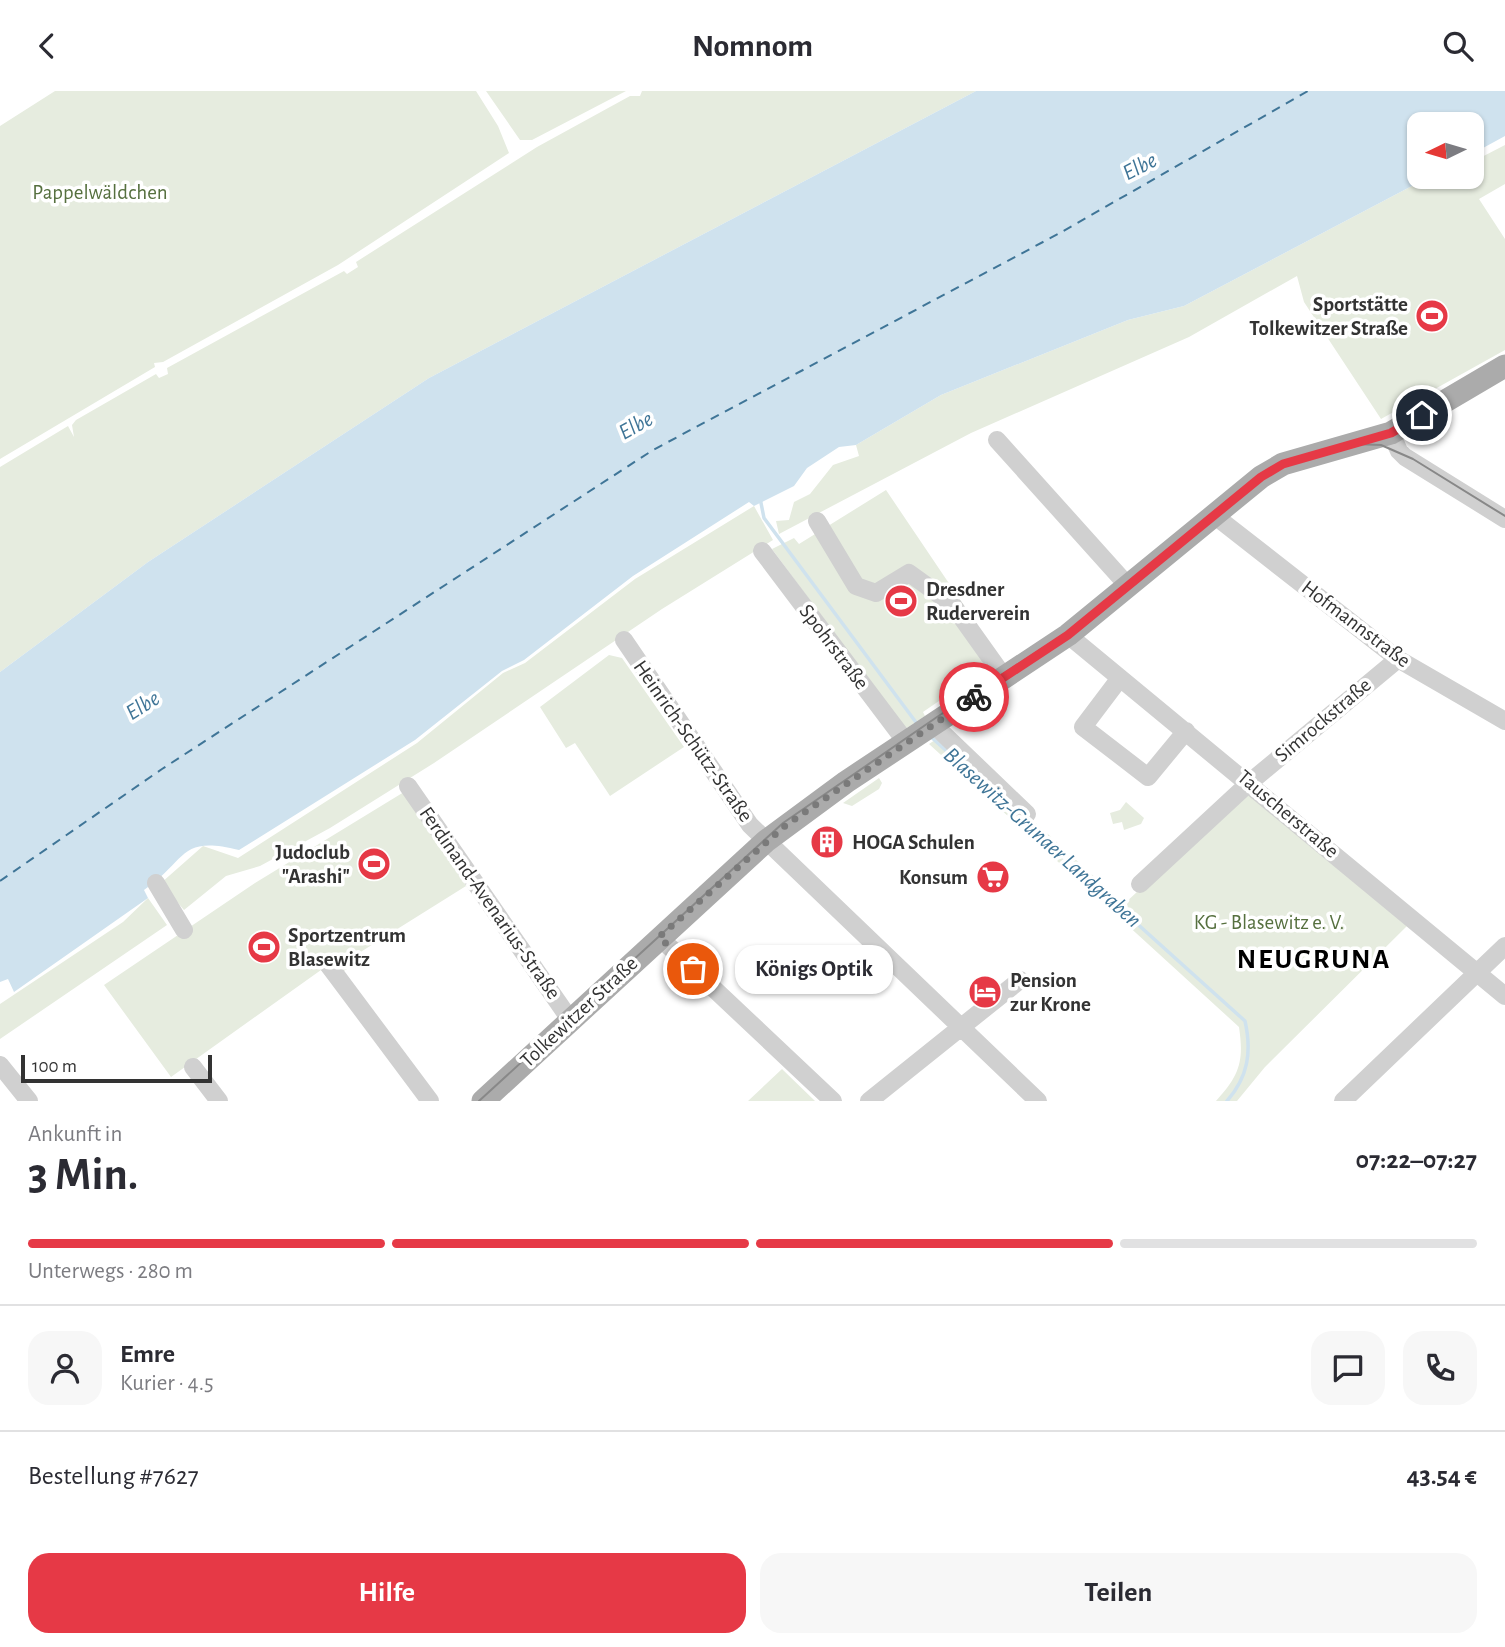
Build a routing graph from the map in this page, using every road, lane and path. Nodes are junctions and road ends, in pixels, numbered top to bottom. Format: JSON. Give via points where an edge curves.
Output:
{"nodes":[{"id":1,"x":1505,"y":366,"type":"edge"},
{"id":2,"x":1391,"y":433,"type":"junction"},
{"id":3,"x":997,"y":440,"type":"dead end"},
{"id":4,"x":1215,"y":516,"type":"junction"},
{"id":5,"x":1505,"y":519,"type":"edge"},
{"id":6,"x":817,"y":521,"type":"dead end"},
{"id":7,"x":762,"y":551,"type":"dead end"},
{"id":8,"x":1129,"y":587,"type":"junction"},
{"id":9,"x":1068,"y":635,"type":"junction"},
{"id":10,"x":624,"y":640,"type":"dead end"},
{"id":11,"x":1398,"y":659,"type":"junction"},
{"id":12,"x":1003,"y":677,"type":"junction"},
{"id":13,"x":1120,"y":678,"type":"junction"},
{"id":14,"x":1505,"y":720,"type":"edge"},
{"id":15,"x":933,"y":724,"type":"junction"},
{"id":16,"x":1186,"y":731,"type":"junction"},
{"id":17,"x":908,"y":740,"type":"junction"},
{"id":18,"x":1249,"y":783,"type":"junction"},
{"id":19,"x":408,"y":786,"type":"dead end"},
{"id":20,"x":1027,"y":814,"type":"dead end"},
{"id":21,"x":766,"y":841,"type":"junction"},
{"id":22,"x":156,"y":883,"type":"dead end"},
{"id":23,"x":1140,"y":884,"type":"dead end"},
{"id":24,"x":184,"y":930,"type":"dead end"},
{"id":25,"x":659,"y":937,"type":"junction"},
{"id":26,"x":1505,"y":946,"type":"edge"},
{"id":27,"x":327,"y":963,"type":"dead end"},
{"id":28,"x":1478,"y":972,"type":"junction"},
{"id":29,"x":1020,"y":980,"type":"dead end"},
{"id":30,"x":1505,"y":996,"type":"edge"},
{"id":31,"x":571,"y":1021,"type":"junction"},
{"id":32,"x":962,"y":1028,"type":"junction"},
{"id":33,"x":0,"y":1065,"type":"edge"},
{"id":34,"x":193,"y":1067,"type":"dead end"},
{"id":35,"x":29,"y":1101,"type":"edge"},
{"id":36,"x":219,"y":1101,"type":"edge"},
{"id":37,"x":430,"y":1101,"type":"edge"},
{"id":38,"x":483,"y":1101,"type":"edge"},
{"id":39,"x":833,"y":1101,"type":"edge"},
{"id":40,"x":869,"y":1101,"type":"edge"},
{"id":41,"x":1038,"y":1101,"type":"edge"},
{"id":42,"x":1343,"y":1101,"type":"edge"}],
"edges":[{"from":1,"to":2,"type":"main road","name":"Tolkewitzer Straße"},
{"from":2,"to":4,"type":"main road","name":"Tolkewitzer Straße","via":[[1283,464]]},
{"from":2,"to":5,"type":"street","via":[[1405,457]]},
{"from":3,"to":8,"type":"street"},
{"from":4,"to":8,"type":"main road","name":"Tolkewitzer Straße"},
{"from":4,"to":11,"type":"street","name":"Hofmannstraße"},
{"from":6,"to":12,"type":"street","via":[[856,586],[876,593],[909,573],[952,604]]},
{"from":7,"to":17,"type":"street","name":"Spohrstraße"},
{"from":8,"to":9,"type":"main road","name":"Tolkewitzer Straße"},
{"from":9,"to":12,"type":"main road","name":"Tolkewitzer Straße"},
{"from":9,"to":13,"type":"street","name":"Tauscherstraße"},
{"from":10,"to":21,"type":"street","name":"Heinrich-Schütz-Straße","via":[[750,825]]},
{"from":11,"to":14,"type":"street","name":"Hofmannstraße"},
{"from":11,"to":18,"type":"street","name":"Simrockstraße"},
{"from":12,"to":15,"type":"main road","name":"Tolkewitzer Straße"},
{"from":13,"to":16,"type":"street","name":"Tauscherstraße"},
{"from":13,"to":16,"type":"street","via":[[1083,726],[1148,777]]},
{"from":15,"to":17,"type":"main road","name":"Tolkewitzer Straße"},
{"from":15,"to":20,"type":"street"},
{"from":16,"to":18,"type":"street","name":"Tauscherstraße"},
{"from":17,"to":21,"type":"main road","name":"Tolkewitzer Straße"},
{"from":18,"to":23,"type":"street","name":"Simrockstraße"},
{"from":18,"to":28,"type":"street","name":"Tauscherstraße"},
{"from":19,"to":31,"type":"street","name":"Ferdinand-Avenarius-Straße"},
{"from":21,"to":25,"type":"main road","name":"Tolkewitzer Straße"},
{"from":21,"to":32,"type":"street","name":"Heinrich-Schütz-Straße"},
{"from":22,"to":24,"type":"street"},
{"from":25,"to":31,"type":"main road","name":"Tolkewitzer Straße"},
{"from":25,"to":39,"type":"street"},
{"from":26,"to":28,"type":"street"},
{"from":27,"to":37,"type":"street"},
{"from":28,"to":30,"type":"street","name":"Tauscherstraße"},
{"from":28,"to":42,"type":"street"},
{"from":29,"to":32,"type":"street"},
{"from":31,"to":38,"type":"main road","name":"Tolkewitzer Straße"},
{"from":32,"to":40,"type":"street"},
{"from":32,"to":41,"type":"street","name":"Heinrich-Schütz-Straße"},
{"from":33,"to":35,"type":"street"},
{"from":34,"to":36,"type":"street"}]}
